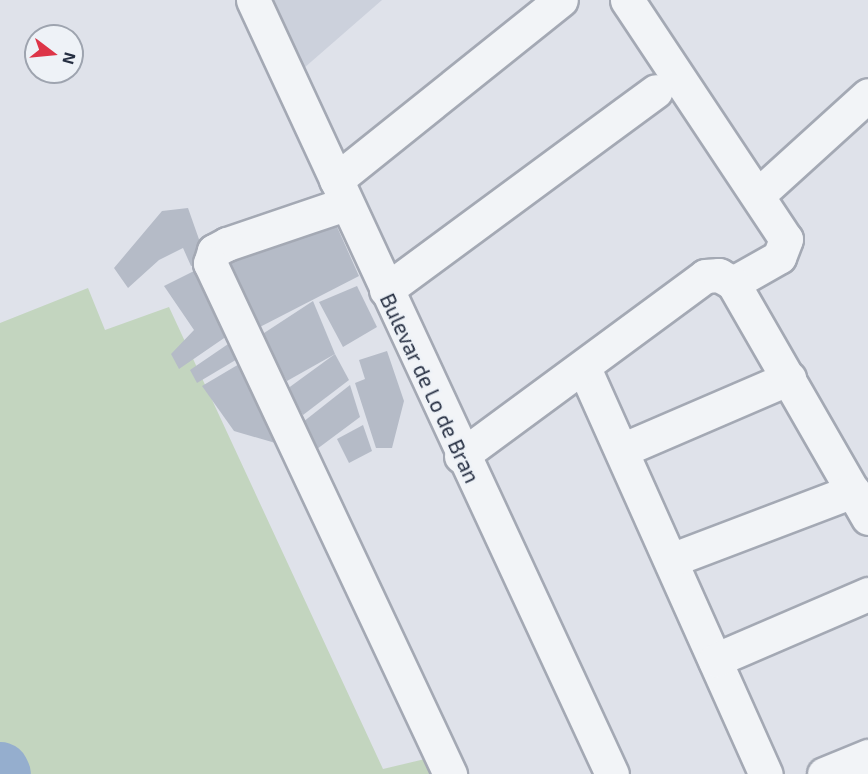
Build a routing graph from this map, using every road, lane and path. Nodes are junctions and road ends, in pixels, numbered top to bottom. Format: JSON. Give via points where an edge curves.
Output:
{"nodes":[{"id":1,"x":253,"y":0,"type":"edge"},
{"id":2,"x":561,"y":0,"type":"edge"},
{"id":3,"x":627,"y":0,"type":"edge"},
{"id":4,"x":656,"y":91,"type":"dead end"},
{"id":5,"x":868,"y":95,"type":"edge"},
{"id":6,"x":340,"y":192,"type":"junction"},
{"id":7,"x":759,"y":194,"type":"junction"},
{"id":8,"x":733,"y":283,"type":"junction"},
{"id":9,"x":386,"y":290,"type":"junction"},
{"id":10,"x":584,"y":368,"type":"junction"},
{"id":11,"x":789,"y":378,"type":"junction"},
{"id":12,"x":622,"y":450,"type":"junction"},
{"id":13,"x":461,"y":456,"type":"junction"},
{"id":14,"x":860,"y":505,"type":"edge"},
{"id":15,"x":671,"y":560,"type":"junction"},
{"id":16,"x":868,"y":594,"type":"edge"},
{"id":17,"x":715,"y":660,"type":"junction"},
{"id":18,"x":868,"y":756,"type":"edge"},
{"id":19,"x":450,"y":774,"type":"edge"},
{"id":20,"x":612,"y":774,"type":"edge"},
{"id":21,"x":766,"y":774,"type":"edge"},
{"id":22,"x":824,"y":774,"type":"edge"}],
"edges":[{"from":1,"to":6,"type":"street","name":"Bulevar de Lo de Bran"},
{"from":2,"to":6,"type":"street"},
{"from":3,"to":7,"type":"street"},
{"from":4,"to":9,"type":"street"},
{"from":5,"to":7,"type":"street"},
{"from":6,"to":9,"type":"street","name":"Bulevar de Lo de Bran"},
{"from":6,"to":19,"type":"street","via":[[226,244],[214,251],[210,263]]},
{"from":7,"to":8,"type":"street","via":[[786,239],[779,257]]},
{"from":8,"to":10,"type":"street","via":[[719,274],[705,276]]},
{"from":8,"to":11,"type":"street"},
{"from":9,"to":13,"type":"street","name":"Bulevar de Lo de Bran"},
{"from":10,"to":12,"type":"street"},
{"from":10,"to":13,"type":"street"},
{"from":11,"to":12,"type":"street"},
{"from":11,"to":14,"type":"street"},
{"from":12,"to":15,"type":"street"},
{"from":13,"to":20,"type":"street","name":"Bulevar de Lo de Bran"},
{"from":14,"to":15,"type":"street"},
{"from":15,"to":17,"type":"street"},
{"from":16,"to":17,"type":"street"},
{"from":17,"to":21,"type":"street"},
{"from":18,"to":22,"type":"street"}]}
